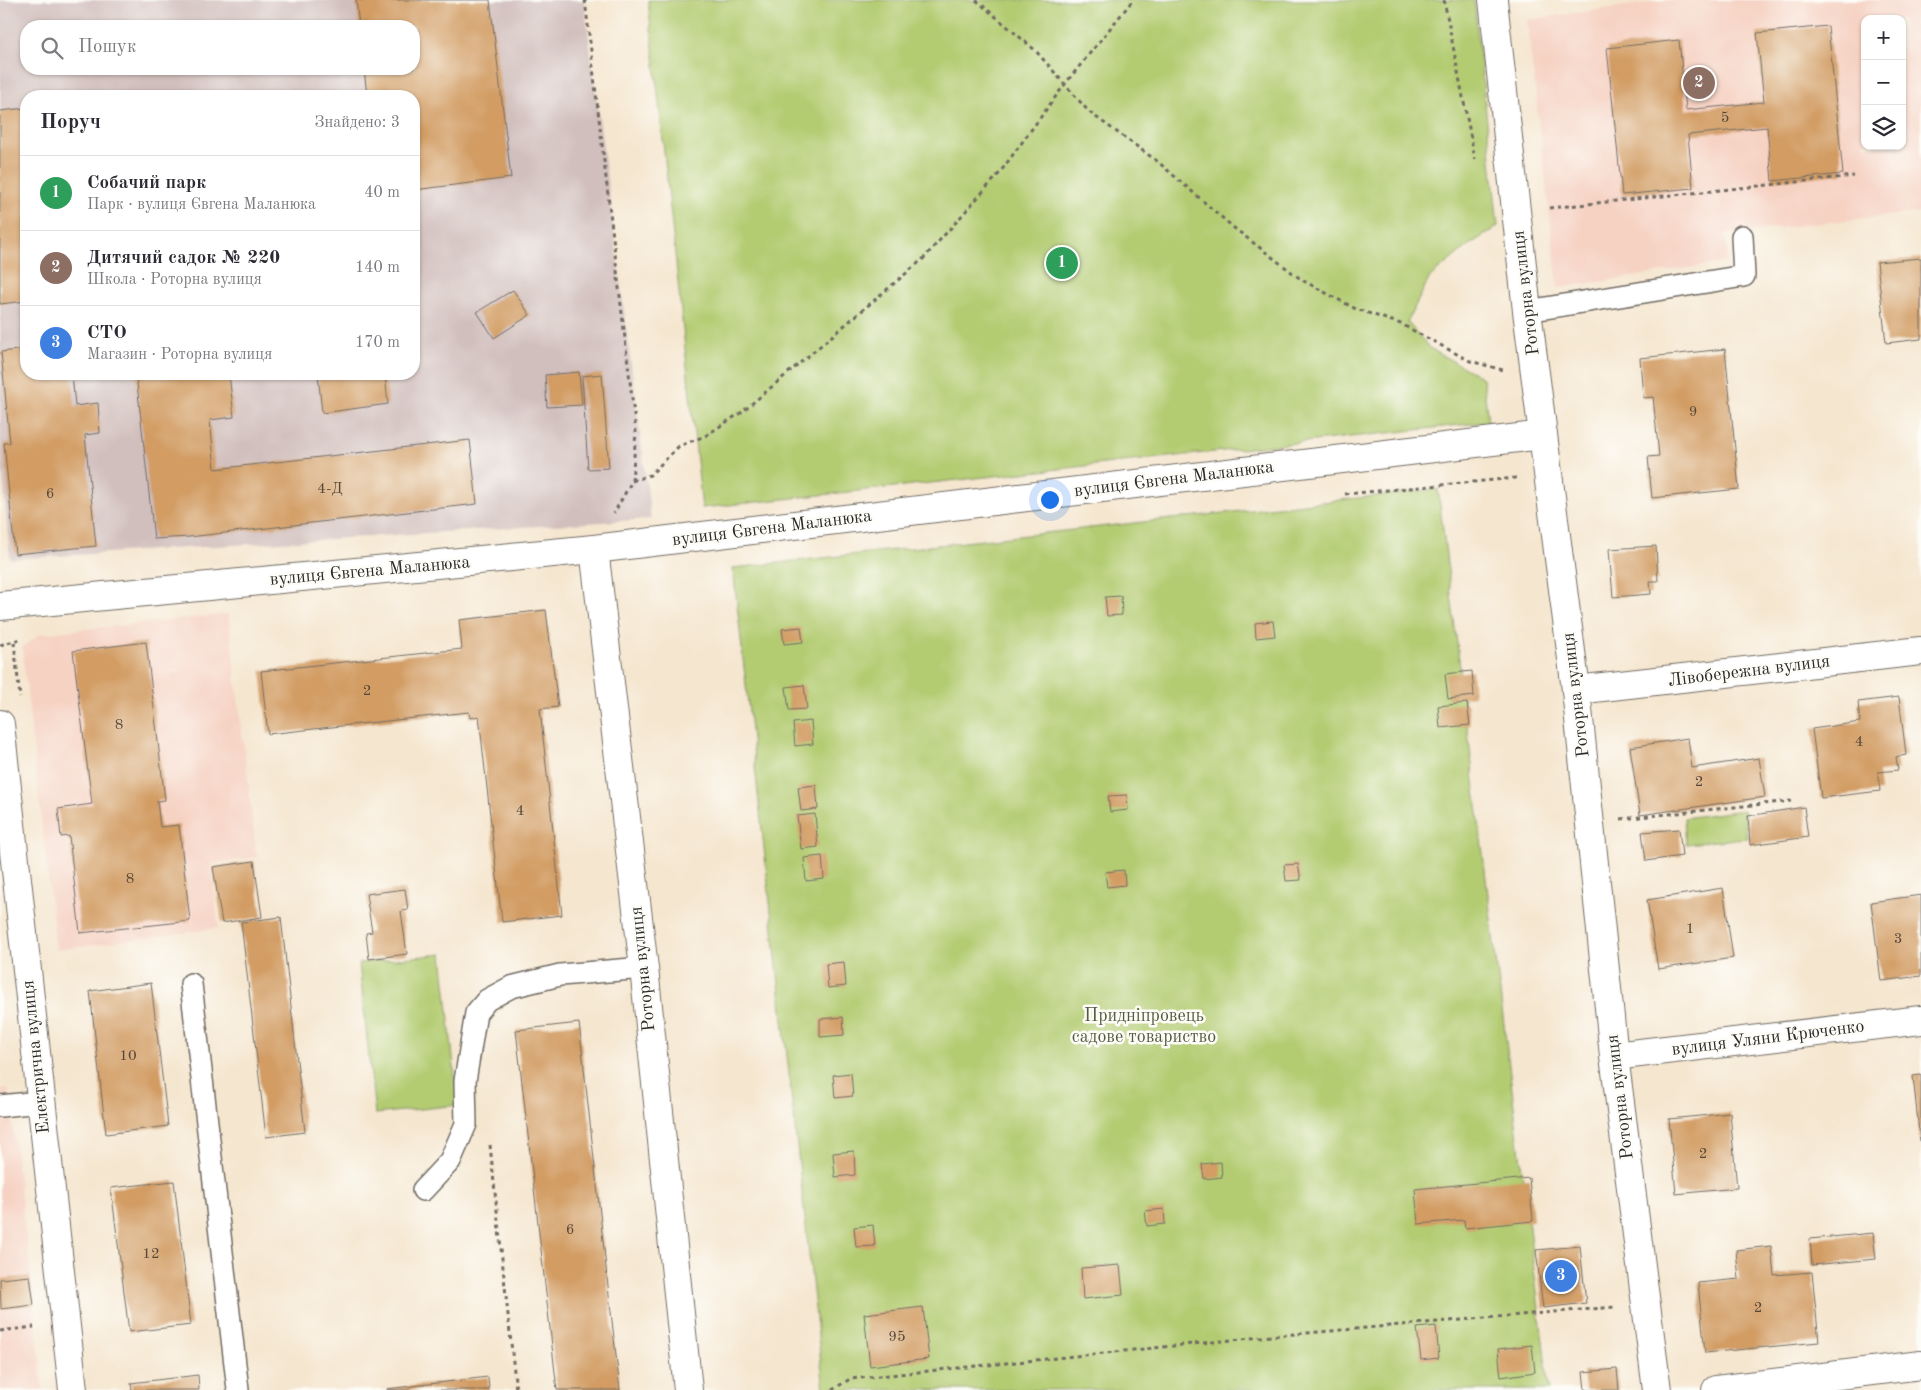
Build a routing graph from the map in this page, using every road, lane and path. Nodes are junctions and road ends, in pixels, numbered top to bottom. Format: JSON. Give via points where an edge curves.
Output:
{"nodes":[{"id":1,"x":585,"y":0,"type":"edge"},
{"id":2,"x":976,"y":0,"type":"edge"},
{"id":3,"x":1133,"y":0,"type":"edge"},
{"id":4,"x":1444,"y":0,"type":"edge"},
{"id":5,"x":1494,"y":0,"type":"edge"},
{"id":6,"x":1065,"y":84,"type":"junction"},
{"id":7,"x":1477,"y":166,"type":"dead end"},
{"id":8,"x":1854,"y":176,"type":"dead end"},
{"id":9,"x":1545,"y":208,"type":"dead end"},
{"id":10,"x":1742,"y":236,"type":"dead end"},
{"id":11,"x":1527,"y":311,"type":"junction"},
{"id":12,"x":1536,"y":378,"type":"junction"},
{"id":13,"x":1543,"y":435,"type":"junction"},
{"id":14,"x":632,"y":481,"type":"junction"},
{"id":15,"x":594,"y":549,"type":"junction"},
{"id":16,"x":0,"y":606,"type":"edge"},
{"id":17,"x":1921,"y":651,"type":"edge"},
{"id":18,"x":1576,"y":690,"type":"junction"},
{"id":19,"x":0,"y":724,"type":"edge"},
{"id":20,"x":1791,"y":801,"type":"dead end"},
{"id":21,"x":1617,"y":820,"type":"dead end"},
{"id":22,"x":644,"y":968,"type":"junction"},
{"id":23,"x":191,"y":984,"type":"dead end"},
{"id":24,"x":1921,"y":1020,"type":"edge"},
{"id":25,"x":1614,"y":1056,"type":"junction"},
{"id":26,"x":40,"y":1102,"type":"junction"},
{"id":27,"x":0,"y":1106,"type":"edge"},
{"id":28,"x":490,"y":1142,"type":"dead end"},
{"id":29,"x":423,"y":1190,"type":"dead end"},
{"id":30,"x":1645,"y":1305,"type":"junction"},
{"id":31,"x":1921,"y":1365,"type":"edge"},
{"id":32,"x":72,"y":1390,"type":"edge"},
{"id":33,"x":238,"y":1390,"type":"edge"},
{"id":34,"x":516,"y":1390,"type":"edge"},
{"id":35,"x":688,"y":1390,"type":"edge"},
{"id":36,"x":832,"y":1390,"type":"edge"},
{"id":37,"x":1657,"y":1390,"type":"edge"},
{"id":38,"x":1716,"y":1390,"type":"edge"}],
"edges":[{"from":1,"to":14,"type":"path","via":[[636,432]]},
{"from":2,"to":6,"type":"path","via":[[1036,50]]},
{"from":3,"to":6,"type":"path"},
{"from":4,"to":7,"type":"path"},
{"from":5,"to":11,"type":"street","name":"Роторна вулиця"},
{"from":6,"to":12,"type":"path","via":[[1089,112],[1157,161],[1234,228],[1302,280],[1356,309],[1401,324],[1470,361]]},
{"from":6,"to":14,"type":"path","via":[[998,175],[923,259],[742,412],[705,436],[679,446],[650,475]]},
{"from":8,"to":9,"type":"path"},
{"from":10,"to":11,"type":"lane","via":[[1744,276]]},
{"from":11,"to":12,"type":"street","name":"Роторна вулиця"},
{"from":12,"to":13,"type":"street","name":"Роторна вулиця"},
{"from":13,"to":15,"type":"street","name":"вулиця Євгена Маланюка"},
{"from":13,"to":18,"type":"street","name":"Роторна вулиця"},
{"from":14,"to":15,"type":"path"},
{"from":15,"to":16,"type":"street","name":"вулиця Євгена Маланюка"},
{"from":15,"to":22,"type":"street","name":"Роторна вулиця"},
{"from":17,"to":18,"type":"street","name":"Лівобережна вулиця"},
{"from":18,"to":25,"type":"street","name":"Роторна вулиця"},
{"from":19,"to":26,"type":"street","name":"Електрична вулиця"},
{"from":20,"to":21,"type":"path"},
{"from":22,"to":29,"type":"lane","via":[[560,975],[511,988],[487,1000],[476,1013],[465,1081],[466,1124],[450,1161]]},
{"from":22,"to":35,"type":"street","name":"Роторна вулиця"},
{"from":23,"to":33,"type":"lane"},
{"from":24,"to":25,"type":"street","name":"вулиця Уляни Крюченко"},
{"from":25,"to":30,"type":"street","name":"Роторна вулиця"},
{"from":26,"to":27,"type":"lane"},
{"from":26,"to":32,"type":"street","name":"Електрична вулиця"},
{"from":28,"to":34,"type":"path"},
{"from":30,"to":36,"type":"path","via":[[1271,1336],[860,1378]]},
{"from":30,"to":37,"type":"street","name":"Роторна вулиця"},
{"from":31,"to":38,"type":"street"}]}
